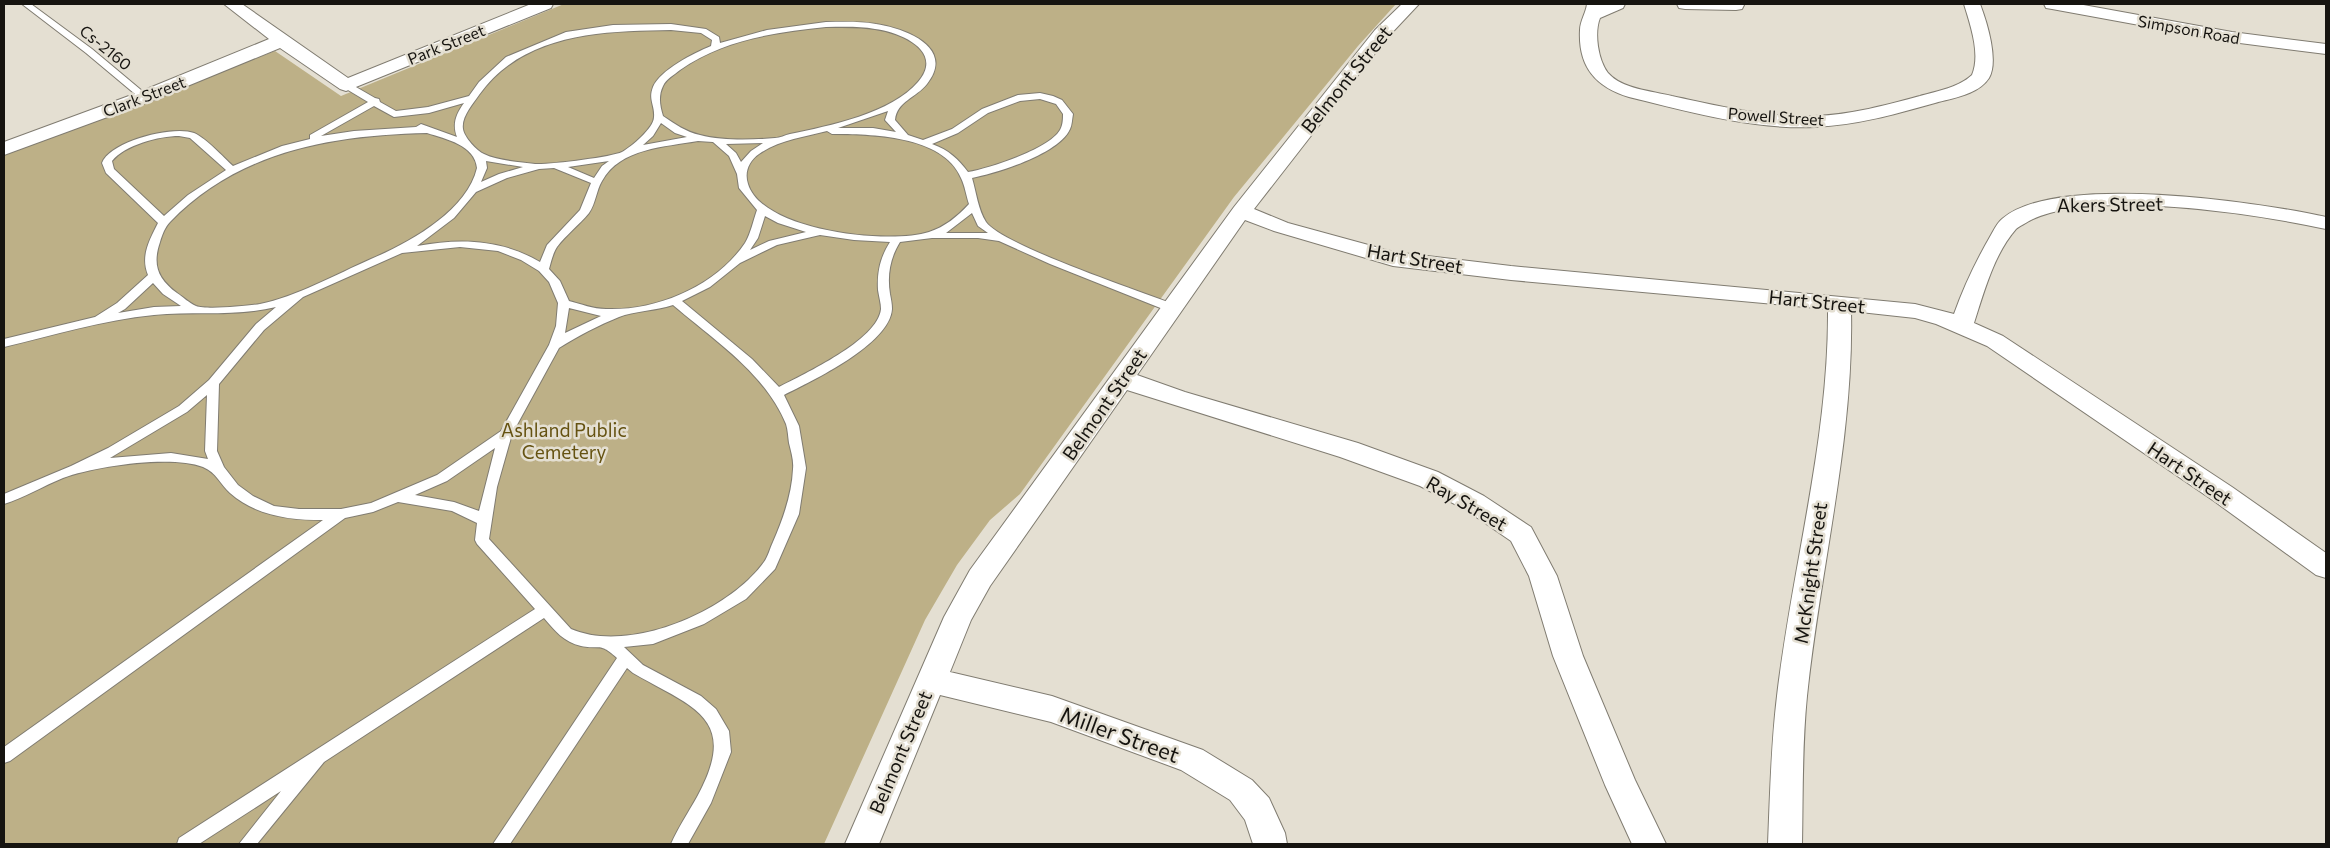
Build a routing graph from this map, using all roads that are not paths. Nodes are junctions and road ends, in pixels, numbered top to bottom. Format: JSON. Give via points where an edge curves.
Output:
{"nodes":[{"id":1,"x":26,"y":4,"type":"edge"},
{"id":2,"x":232,"y":4,"type":"edge"},
{"id":3,"x":545,"y":4,"type":"edge"},
{"id":4,"x":1411,"y":4,"type":"edge"},
{"id":5,"x":1617,"y":4,"type":"edge"},
{"id":6,"x":1685,"y":4,"type":"edge"},
{"id":7,"x":1972,"y":4,"type":"edge"},
{"id":8,"x":2052,"y":4,"type":"edge"},
{"id":9,"x":1736,"y":5,"type":"edge"},
{"id":10,"x":1595,"y":9,"type":"edge"},
{"id":11,"x":713,"y":35,"type":"junction"},
{"id":12,"x":757,"y":35,"type":"junction"},
{"id":13,"x":283,"y":40,"type":"junction"},
{"id":14,"x":715,"y":48,"type":"junction"},
{"id":15,"x":2326,"y":49,"type":"edge"},
{"id":16,"x":346,"y":85,"type":"junction"},
{"id":17,"x":144,"y":97,"type":"junction"},
{"id":18,"x":472,"y":98,"type":"junction"},
{"id":19,"x":376,"y":101,"type":"junction"},
{"id":20,"x":897,"y":104,"type":"junction"},
{"id":21,"x":394,"y":114,"type":"junction"},
{"id":22,"x":659,"y":117,"type":"junction"},
{"id":23,"x":427,"y":130,"type":"junction"},
{"id":24,"x":804,"y":134,"type":"junction"},
{"id":25,"x":905,"y":137,"type":"junction"},
{"id":26,"x":698,"y":138,"type":"junction"},
{"id":27,"x":780,"y":139,"type":"junction"},
{"id":28,"x":717,"y":141,"type":"junction"},
{"id":29,"x":464,"y":142,"type":"junction"},
{"id":30,"x":301,"y":143,"type":"junction"},
{"id":31,"x":925,"y":143,"type":"junction"},
{"id":32,"x":4,"y":149,"type":"edge"},
{"id":33,"x":624,"y":155,"type":"junction"},
{"id":34,"x":478,"y":156,"type":"junction"},
{"id":35,"x":538,"y":166,"type":"junction"},
{"id":36,"x":558,"y":166,"type":"junction"},
{"id":37,"x":232,"y":170,"type":"junction"},
{"id":38,"x":740,"y":172,"type":"junction"},
{"id":39,"x":966,"y":176,"type":"junction"},
{"id":40,"x":596,"y":182,"type":"junction"},
{"id":41,"x":472,"y":190,"type":"junction"},
{"id":42,"x":974,"y":204,"type":"junction"},
{"id":43,"x":762,"y":210,"type":"junction"},
{"id":44,"x":1241,"y":211,"type":"junction"},
{"id":45,"x":164,"y":222,"type":"junction"},
{"id":46,"x":2326,"y":223,"type":"edge"},
{"id":47,"x":820,"y":231,"type":"junction"},
{"id":48,"x":926,"y":237,"type":"junction"},
{"id":49,"x":1001,"y":238,"type":"junction"},
{"id":50,"x":897,"y":239,"type":"junction"},
{"id":51,"x":391,"y":254,"type":"junction"},
{"id":52,"x":730,"y":266,"type":"junction"},
{"id":53,"x":544,"y":269,"type":"junction"},
{"id":54,"x":153,"y":276,"type":"junction"},
{"id":55,"x":299,"y":294,"type":"junction"},
{"id":56,"x":675,"y":301,"type":"junction"},
{"id":57,"x":564,"y":303,"type":"junction"},
{"id":58,"x":1839,"y":303,"type":"junction"},
{"id":59,"x":1172,"y":308,"type":"junction"},
{"id":60,"x":193,"y":309,"type":"junction"},
{"id":61,"x":622,"y":311,"type":"junction"},
{"id":62,"x":96,"y":321,"type":"junction"},
{"id":63,"x":1962,"y":324,"type":"junction"},
{"id":64,"x":4,"y":343,"type":"edge"},
{"id":65,"x":555,"y":345,"type":"junction"},
{"id":66,"x":1122,"y":379,"type":"junction"},
{"id":67,"x":213,"y":383,"type":"junction"},
{"id":68,"x":777,"y":393,"type":"junction"},
{"id":69,"x":506,"y":434,"type":"junction"},
{"id":70,"x":76,"y":469,"type":"junction"},
{"id":71,"x":219,"y":470,"type":"junction"},
{"id":72,"x":398,"y":497,"type":"junction"},
{"id":73,"x":4,"y":499,"type":"edge"},
{"id":74,"x":341,"y":514,"type":"junction"},
{"id":75,"x":484,"y":521,"type":"junction"},
{"id":76,"x":2326,"y":567,"type":"edge"},
{"id":77,"x":545,"y":610,"type":"junction"},
{"id":78,"x":609,"y":642,"type":"junction"},
{"id":79,"x":626,"y":657,"type":"junction"},
{"id":80,"x":930,"y":680,"type":"junction"},
{"id":81,"x":4,"y":756,"type":"edge"},
{"id":82,"x":318,"y":757,"type":"junction"},
{"id":83,"x":185,"y":844,"type":"edge"},
{"id":84,"x":247,"y":844,"type":"edge"},
{"id":85,"x":501,"y":844,"type":"edge"},
{"id":86,"x":679,"y":844,"type":"edge"},
{"id":87,"x":862,"y":844,"type":"edge"},
{"id":88,"x":1270,"y":844,"type":"edge"},
{"id":89,"x":1649,"y":844,"type":"edge"},
{"id":90,"x":1785,"y":844,"type":"edge"}],
"edges":[{"from":1,"to":17,"type":"lane","name":"Cs-2160"},
{"from":2,"to":13,"type":"street"},
{"from":3,"to":16,"type":"street","name":"Park Street"},
{"from":4,"to":44,"type":"street","name":"Belmont Street","via":[[1381,34]]},
{"from":5,"to":10,"type":"street"},
{"from":6,"to":9,"type":"street"},
{"from":7,"to":10,"type":"street","name":"Powell Street","via":[[1984,59],[1980,78],[1958,91],[1835,120],[1761,118],[1626,90],[1602,78],[1592,57],[1588,26]]},
{"from":8,"to":15,"type":"street","name":"Simpson Road","via":[[2232,37]]},
{"from":11,"to":12,"type":"lane"},
{"from":11,"to":14,"type":"lane"},
{"from":11,"to":18,"type":"lane","via":[[671,26],[613,28],[566,35],[509,59]]},
{"from":12,"to":14,"type":"lane"},
{"from":12,"to":20,"type":"lane","via":[[838,25],[873,26],[902,33],[923,45],[932,61],[928,78],[922,86]]},
{"from":13,"to":16,"type":"street"},
{"from":13,"to":17,"type":"street","name":"Clark Street"},
{"from":14,"to":22,"type":"lane","via":[[677,66],[660,83],[654,101]]},
{"from":16,"to":19,"type":"lane"},
{"from":17,"to":32,"type":"street","name":"Clark Street"},
{"from":18,"to":21,"type":"lane","via":[[429,110]]},
{"from":18,"to":29,"type":"lane","via":[[463,111],[458,128]]},
{"from":19,"to":21,"type":"lane"},
{"from":19,"to":30,"type":"lane"},
{"from":20,"to":24,"type":"lane"},
{"from":20,"to":25,"type":"lane","via":[[890,120]]},
{"from":21,"to":23,"type":"lane"},
{"from":22,"to":26,"type":"lane","via":[[678,131]]},
{"from":22,"to":33,"type":"lane","via":[[650,134]]},
{"from":23,"to":29,"type":"lane"},
{"from":23,"to":30,"type":"lane","via":[[351,133]]},
{"from":24,"to":25,"type":"lane","via":[[853,130]]},
{"from":24,"to":27,"type":"lane"},
{"from":25,"to":31,"type":"lane"},
{"from":26,"to":28,"type":"lane"},
{"from":26,"to":33,"type":"lane","via":[[645,146]]},
{"from":27,"to":28,"type":"lane"},
{"from":27,"to":38,"type":"lane","via":[[756,151]]},
{"from":28,"to":38,"type":"lane","via":[[732,154]]},
{"from":29,"to":34,"type":"lane"},
{"from":30,"to":37,"type":"lane"},
{"from":31,"to":39,"type":"lane","via":[[952,158]]},
{"from":31,"to":39,"type":"lane","via":[[955,131],[985,111],[1018,98],[1050,98],[1059,102],[1068,114],[1065,130],[1036,152]]},
{"from":33,"to":36,"type":"lane"},
{"from":33,"to":40,"type":"lane","via":[[606,168]]},
{"from":34,"to":35,"type":"lane"},
{"from":34,"to":41,"type":"lane","via":[[482,165]]},
{"from":35,"to":36,"type":"lane"},
{"from":35,"to":41,"type":"lane","via":[[503,176]]},
{"from":36,"to":40,"type":"lane"},
{"from":37,"to":45,"type":"lane","via":[[196,192]]},
{"from":37,"to":45,"type":"lane","via":[[193,136],[185,133],[162,135],[114,154],[108,160],[110,171]]},
{"from":38,"to":43,"type":"lane","via":[[741,186]]},
{"from":39,"to":42,"type":"lane"},
{"from":40,"to":53,"type":"lane","via":[[584,212],[551,247]]},
{"from":41,"to":51,"type":"lane","via":[[450,216],[408,247]]},
{"from":42,"to":48,"type":"lane","via":[[950,227]]},
{"from":42,"to":49,"type":"lane","via":[[982,224]]},
{"from":43,"to":47,"type":"lane","via":[[783,221]]},
{"from":43,"to":52,"type":"lane","via":[[751,242]]},
{"from":44,"to":58,"type":"street","name":"Hart Street","via":[[1281,227],[1393,259]]},
{"from":44,"to":59,"type":"street","name":"Belmont Street"},
{"from":45,"to":54,"type":"lane","via":[[149,254]]},
{"from":46,"to":63,"type":"street","name":"Akers Street","via":[[2266,210],[2194,203],[2091,200],[2038,208],[2010,223],[1984,262]]},
{"from":47,"to":50,"type":"lane"},
{"from":47,"to":52,"type":"lane","via":[[773,243]]},
{"from":48,"to":49,"type":"lane","via":[[978,235]]},
{"from":48,"to":50,"type":"lane"},
{"from":49,"to":59,"type":"lane"},
{"from":50,"to":68,"type":"lane","via":[[882,270],[886,311],[882,322],[849,354]]},
{"from":51,"to":53,"type":"lane","via":[[453,244],[485,246],[513,252]]},
{"from":51,"to":55,"type":"lane"},
{"from":52,"to":56,"type":"lane","via":[[701,288]]},
{"from":53,"to":57,"type":"lane","via":[[554,281]]},
{"from":54,"to":60,"type":"lane","via":[[166,292]]},
{"from":54,"to":62,"type":"lane","via":[[121,306]]},
{"from":55,"to":60,"type":"lane","via":[[282,302],[240,310]]},
{"from":55,"to":67,"type":"lane","via":[[260,327]]},
{"from":56,"to":61,"type":"lane","via":[[653,308]]},
{"from":56,"to":68,"type":"lane","via":[[748,362]]},
{"from":57,"to":61,"type":"lane","via":[[595,312]]},
{"from":57,"to":65,"type":"lane","via":[[562,326]]},
{"from":58,"to":63,"type":"street","name":"Hart Street","via":[[1915,311]]},
{"from":58,"to":90,"type":"street","name":"McKnight Street","via":[[1840,351],[1834,413],[1792,698]]},
{"from":59,"to":66,"type":"street","name":"Belmont Street"},
{"from":60,"to":62,"type":"lane"},
{"from":61,"to":65,"type":"lane"},
{"from":62,"to":64,"type":"lane"},
{"from":63,"to":76,"type":"street","name":"Hart Street","via":[[1996,341]]},
{"from":65,"to":69,"type":"lane"},
{"from":66,"to":80,"type":"street","name":"Belmont Street","via":[[980,578],[958,617]]},
{"from":66,"to":89,"type":"street","name":"Ray Street","via":[[1349,450],[1429,479],[1475,503],[1521,534],[1544,576],[1568,656]]},
{"from":67,"to":70,"type":"lane","via":[[161,424]]},
{"from":67,"to":71,"type":"lane","via":[[211,450]]},
{"from":68,"to":78,"type":"lane","via":[[793,426],[800,468],[792,514],[770,565],[741,595],[699,620],[653,638]]},
{"from":69,"to":72,"type":"lane","via":[[442,478]]},
{"from":69,"to":75,"type":"lane","via":[[494,467]]},
{"from":70,"to":71,"type":"lane","via":[[131,459],[170,458]]},
{"from":70,"to":73,"type":"lane"},
{"from":71,"to":74,"type":"lane","via":[[236,491],[269,510],[291,515]]},
{"from":72,"to":74,"type":"lane"},
{"from":72,"to":75,"type":"lane","via":[[451,505]]},
{"from":74,"to":81,"type":"lane"},
{"from":75,"to":77,"type":"lane","via":[[482,540]]},
{"from":77,"to":78,"type":"lane","via":[[566,633],[582,640]]},
{"from":77,"to":82,"type":"lane"},
{"from":78,"to":79,"type":"lane"},
{"from":79,"to":85,"type":"lane"},
{"from":79,"to":86,"type":"lane","via":[[638,669],[696,701],[711,714],[721,731],[723,752],[705,798]]},
{"from":80,"to":87,"type":"street","name":"Belmont Street"},
{"from":80,"to":88,"type":"street","name":"Miller Street","via":[[1052,709],[1192,760],[1241,790],[1257,809]]},
{"from":82,"to":83,"type":"lane"},
{"from":82,"to":84,"type":"lane"}]}
